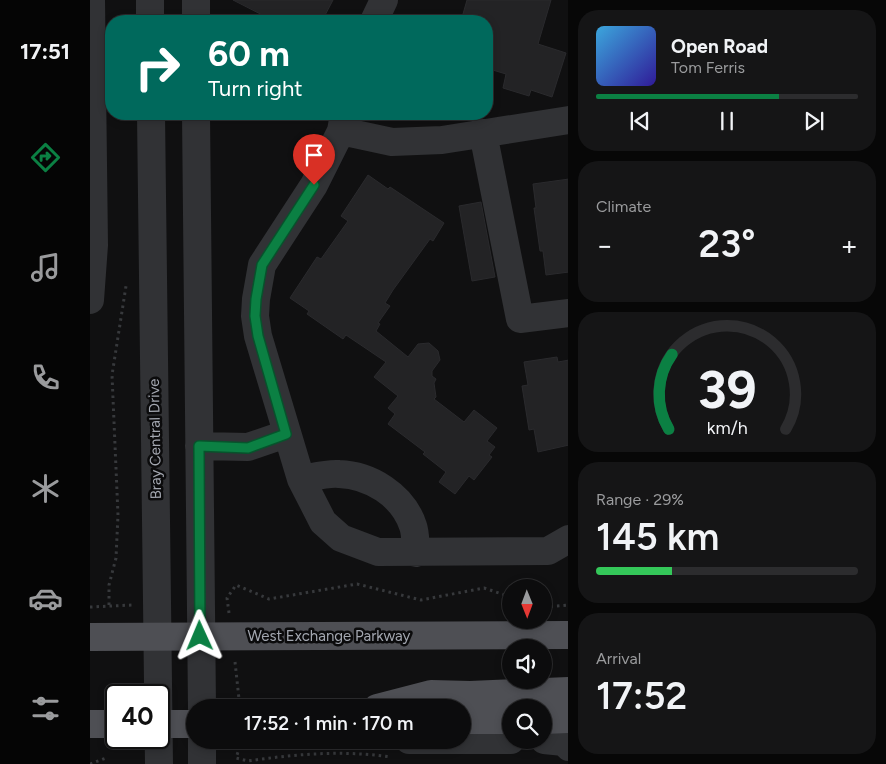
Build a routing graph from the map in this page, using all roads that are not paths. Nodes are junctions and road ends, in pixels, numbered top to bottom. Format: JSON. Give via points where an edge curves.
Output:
{"nodes":[{"id":1,"x":91,"y":0,"type":"edge"},
{"id":2,"x":150,"y":0,"type":"edge"},
{"id":3,"x":196,"y":0,"type":"edge"},
{"id":4,"x":384,"y":0,"type":"edge"},
{"id":5,"x":150,"y":15,"type":"edge"},
{"id":6,"x":196,"y":15,"type":"edge"},
{"id":7,"x":377,"y":15,"type":"edge"},
{"id":8,"x":151,"y":120,"type":"edge"},
{"id":9,"x":196,"y":120,"type":"edge"},
{"id":10,"x":568,"y":120,"type":"edge"},
{"id":11,"x":342,"y":122,"type":"edge"},
{"id":12,"x":483,"y":133,"type":"junction"},
{"id":13,"x":90,"y":300,"type":"edge"},
{"id":14,"x":568,"y":313,"type":"edge"},
{"id":15,"x":286,"y":434,"type":"junction"},
{"id":16,"x":199,"y":446,"type":"junction"},
{"id":17,"x":301,"y":479,"type":"junction"},
{"id":18,"x":568,"y":539,"type":"edge"},
{"id":19,"x":416,"y":553,"type":"junction"},
{"id":20,"x":568,"y":635,"type":"edge"},
{"id":21,"x":200,"y":636,"type":"junction"},
{"id":22,"x":90,"y":637,"type":"edge"},
{"id":23,"x":157,"y":637,"type":"junction"},
{"id":24,"x":158,"y":684,"type":"edge"},
{"id":25,"x":568,"y":691,"type":"edge"},
{"id":26,"x":202,"y":699,"type":"edge"},
{"id":27,"x":412,"y":699,"type":"edge"},
{"id":28,"x":568,"y":719,"type":"edge"},
{"id":29,"x":471,"y":720,"type":"edge"},
{"id":30,"x":502,"y":720,"type":"edge"},
{"id":31,"x":552,"y":720,"type":"edge"},
{"id":32,"x":90,"y":724,"type":"edge"},
{"id":33,"x":105,"y":724,"type":"edge"},
{"id":34,"x":170,"y":724,"type":"edge"},
{"id":35,"x":186,"y":724,"type":"edge"},
{"id":36,"x":471,"y":740,"type":"edge"},
{"id":37,"x":502,"y":740,"type":"edge"},
{"id":38,"x":552,"y":741,"type":"edge"},
{"id":39,"x":568,"y":747,"type":"edge"},
{"id":40,"x":159,"y":749,"type":"edge"},
{"id":41,"x":202,"y":749,"type":"edge"},
{"id":42,"x":159,"y":764,"type":"edge"},
{"id":43,"x":202,"y":764,"type":"edge"}],
"edges":[{"from":1,"to":13,"type":"street","via":[[94,245]]},
{"from":2,"to":5,"type":"street"},
{"from":3,"to":6,"type":"street"},
{"from":4,"to":7,"type":"street"},
{"from":8,"to":23,"type":"street","name":"Bray Central Drive"},
{"from":9,"to":16,"type":"street"},
{"from":10,"to":12,"type":"street"},
{"from":11,"to":12,"type":"street","via":[[392,142],[442,140]]},
{"from":11,"to":15,"type":"street","via":[[314,185],[262,265],[255,316]]},
{"from":12,"to":14,"type":"street","via":[[520,318]]},
{"from":15,"to":16,"type":"street","via":[[248,448]]},
{"from":15,"to":17,"type":"street"},
{"from":16,"to":21,"type":"street"},
{"from":17,"to":19,"type":"street","via":[[323,522],[341,538],[378,552]]},
{"from":17,"to":19,"type":"street","via":[[337,474],[359,476],[384,488],[402,505],[413,526]]},
{"from":18,"to":19,"type":"street","via":[[548,551]]},
{"from":20,"to":21,"type":"main road","name":"West Exchange Parkway"},
{"from":21,"to":23,"type":"main road","name":"West Exchange Parkway"},
{"from":21,"to":26,"type":"street"},
{"from":22,"to":23,"type":"main road","name":"West Exchange Parkway"},
{"from":23,"to":24,"type":"street","name":"Bray Central Drive"},
{"from":25,"to":27,"type":"main road","via":[[431,694]]},
{"from":28,"to":31,"type":"main road"},
{"from":29,"to":30,"type":"main road"},
{"from":32,"to":33,"type":"main road"},
{"from":34,"to":35,"type":"main road"},
{"from":36,"to":37,"type":"street"},
{"from":38,"to":39,"type":"street","via":[[564,742]]},
{"from":40,"to":42,"type":"street","name":"Bray Central Drive"},
{"from":41,"to":43,"type":"street"}]}
